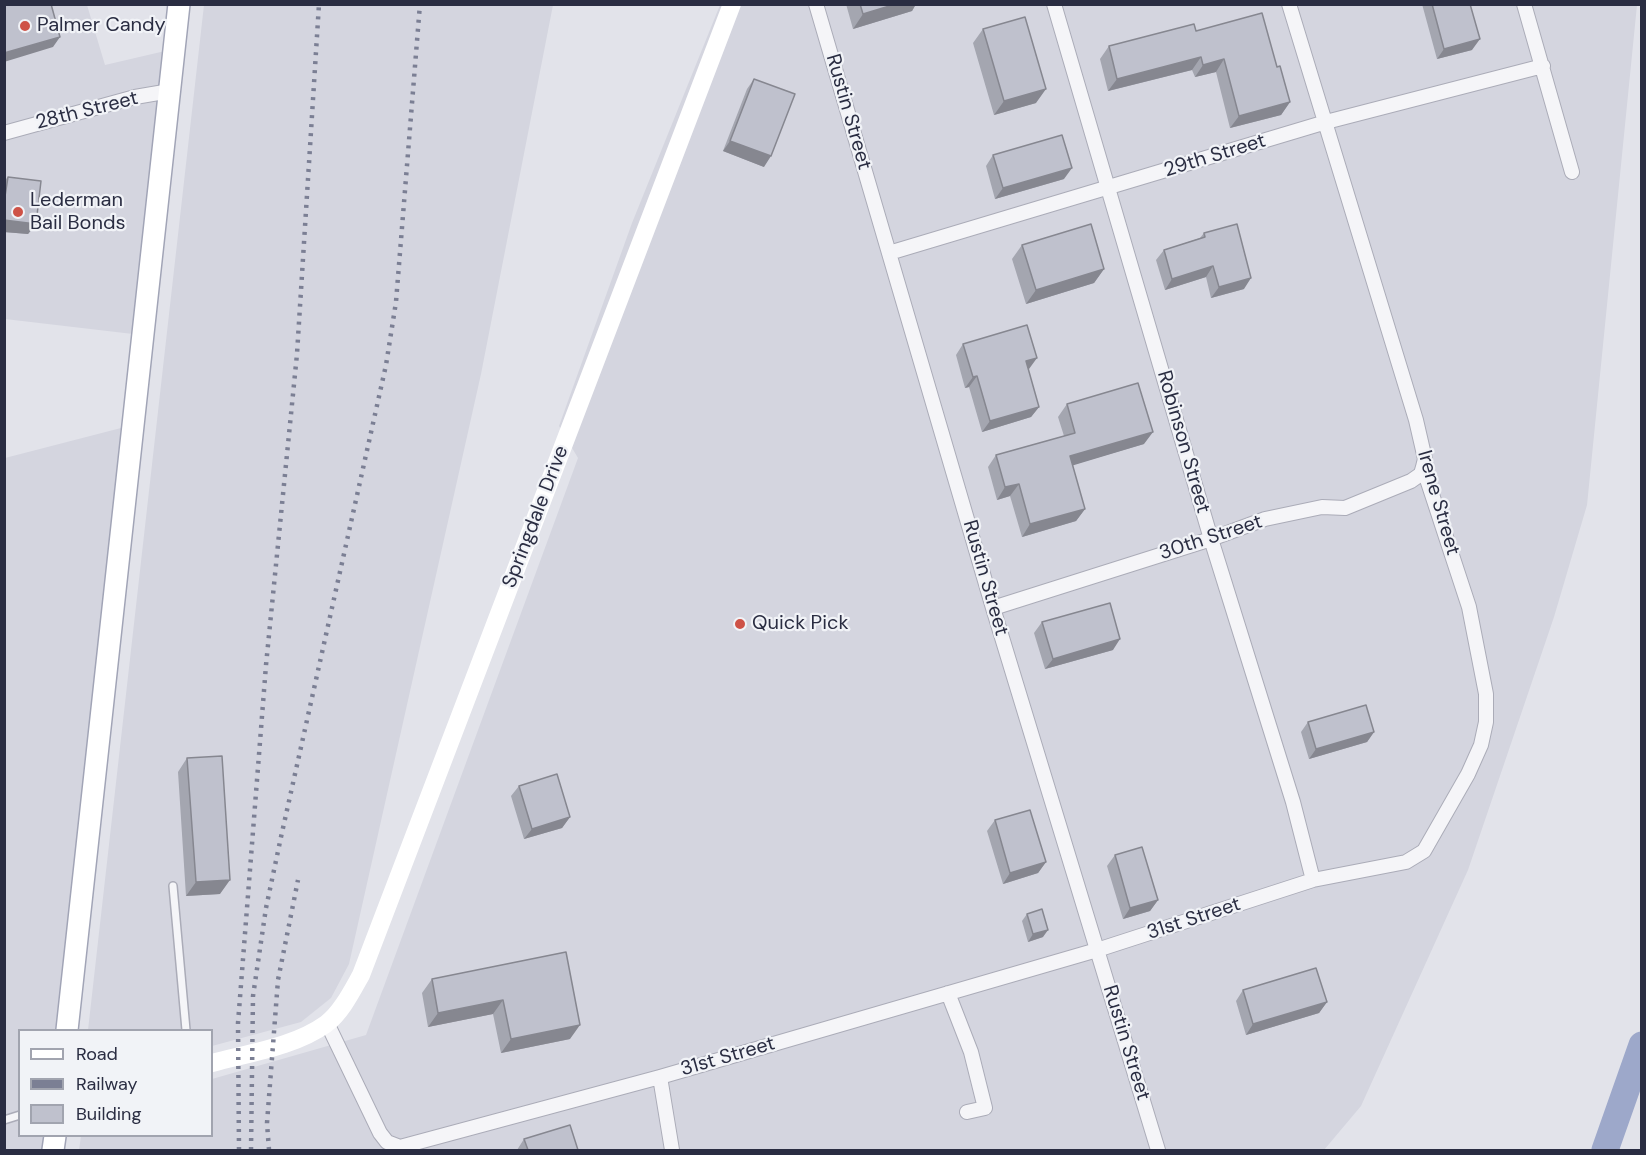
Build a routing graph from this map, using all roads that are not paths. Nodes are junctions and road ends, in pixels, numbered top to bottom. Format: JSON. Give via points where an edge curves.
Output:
{"nodes":[{"id":1,"x":179,"y":4,"type":"edge"},
{"id":2,"x":732,"y":4,"type":"edge"},
{"id":3,"x":816,"y":4,"type":"edge"},
{"id":4,"x":1054,"y":4,"type":"edge"},
{"id":5,"x":1289,"y":4,"type":"edge"},
{"id":6,"x":1524,"y":4,"type":"edge"},
{"id":7,"x":1543,"y":66,"type":"junction"},
{"id":8,"x":170,"y":91,"type":"junction"},
{"id":9,"x":1326,"y":122,"type":"junction"},
{"id":10,"x":4,"y":133,"type":"edge"},
{"id":11,"x":1572,"y":172,"type":"dead end"},
{"id":12,"x":1109,"y":188,"type":"junction"},
{"id":13,"x":890,"y":253,"type":"junction"},
{"id":14,"x":1423,"y":467,"type":"junction"},
{"id":15,"x":1211,"y":539,"type":"junction"},
{"id":16,"x":993,"y":608,"type":"junction"},
{"id":17,"x":1313,"y":880,"type":"junction"},
{"id":18,"x":173,"y":886,"type":"dead end"},
{"id":19,"x":1097,"y":950,"type":"junction"},
{"id":20,"x":948,"y":993,"type":"junction"},
{"id":21,"x":327,"y":1023,"type":"junction"},
{"id":22,"x":67,"y":1029,"type":"edge"},
{"id":23,"x":186,"y":1029,"type":"edge"},
{"id":24,"x":213,"y":1063,"type":"edge"},
{"id":25,"x":660,"y":1077,"type":"junction"},
{"id":26,"x":967,"y":1112,"type":"dead end"},
{"id":27,"x":672,"y":1150,"type":"edge"},
{"id":28,"x":1158,"y":1150,"type":"edge"}],
"edges":[{"from":1,"to":8,"type":"main road"},
{"from":2,"to":21,"type":"street","name":"Springdale Drive","via":[[377,936],[349,997]]},
{"from":3,"to":13,"type":"street","name":"Rustin Street"},
{"from":4,"to":12,"type":"street","name":"Robinson Street"},
{"from":5,"to":9,"type":"street","name":"Irene Street"},
{"from":6,"to":7,"type":"street"},
{"from":7,"to":9,"type":"street","name":"29th Street"},
{"from":7,"to":11,"type":"street"},
{"from":8,"to":10,"type":"street","name":"28th Street"},
{"from":8,"to":22,"type":"main road"},
{"from":9,"to":12,"type":"street","name":"29th Street"},
{"from":9,"to":14,"type":"street","name":"Irene Street","via":[[1416,420],[1425,459]]},
{"from":12,"to":13,"type":"street","name":"29th Street"},
{"from":12,"to":15,"type":"street","name":"Robinson Street"},
{"from":13,"to":16,"type":"street","name":"Rustin Street"},
{"from":14,"to":15,"type":"street","name":"30th Street","via":[[1412,481],[1345,508],[1322,507],[1265,519]]},
{"from":14,"to":17,"type":"street","name":"Irene Street","via":[[1469,607],[1481,660],[1486,716],[1481,745],[1424,851],[1386,868]]},
{"from":15,"to":16,"type":"street","name":"30th Street"},
{"from":15,"to":17,"type":"street","name":"Robinson Street","via":[[1293,802]]},
{"from":16,"to":19,"type":"street","name":"Rustin Street"},
{"from":17,"to":19,"type":"street","name":"31st Street"},
{"from":18,"to":23,"type":"lane"},
{"from":19,"to":20,"type":"street","name":"31st Street"},
{"from":19,"to":28,"type":"street","name":"Rustin Street"},
{"from":20,"to":25,"type":"street","name":"31st Street"},
{"from":20,"to":26,"type":"street","via":[[971,1052],[985,1108]]},
{"from":21,"to":24,"type":"street","via":[[274,1046]]},
{"from":21,"to":25,"type":"street","name":"31st Street","via":[[380,1133],[387,1142],[400,1147]]},
{"from":25,"to":27,"type":"street"}]}
